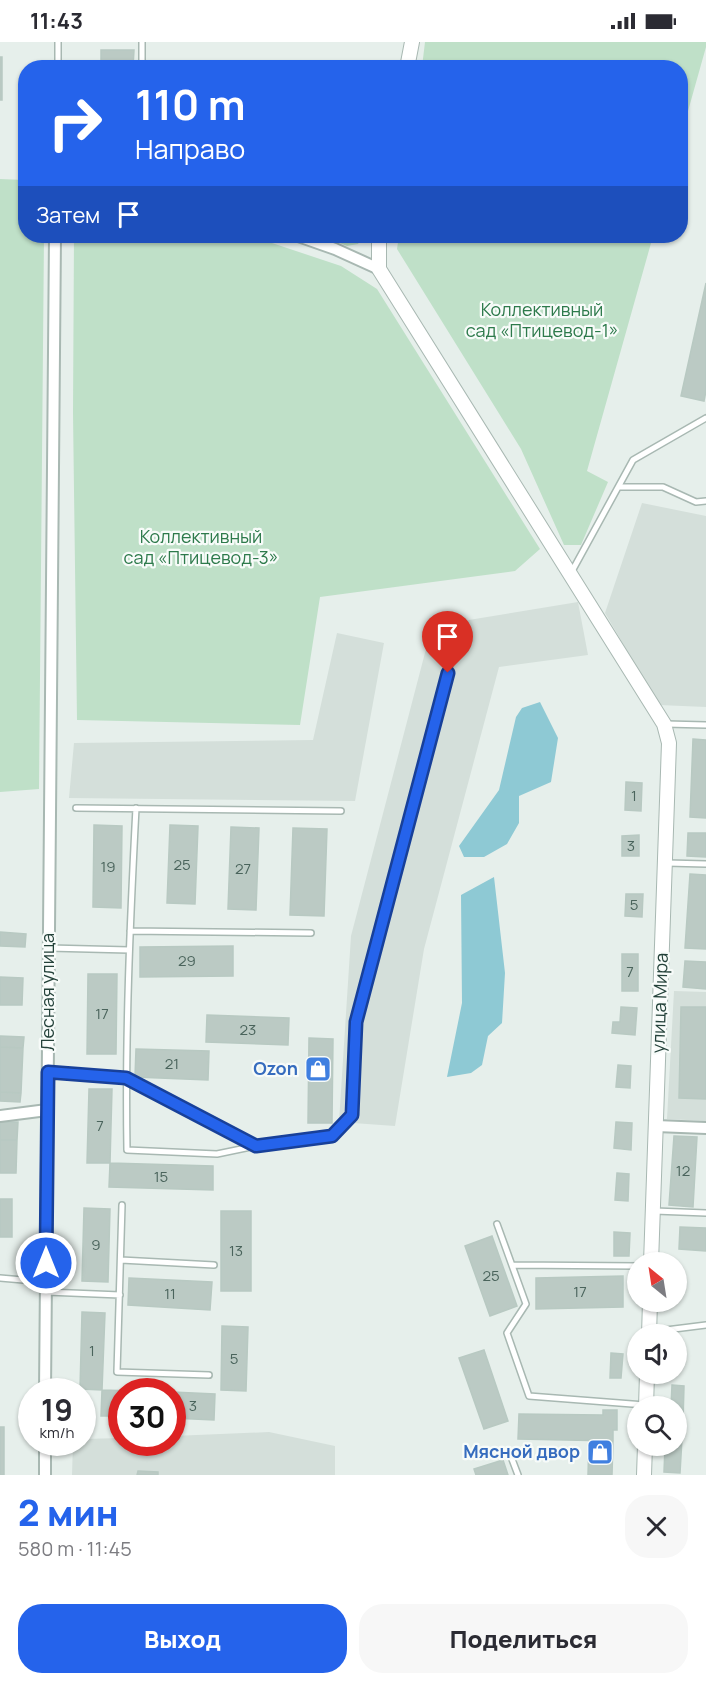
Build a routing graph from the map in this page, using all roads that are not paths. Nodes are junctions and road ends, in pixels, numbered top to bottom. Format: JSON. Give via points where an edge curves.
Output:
{"nodes":[{"id":1,"x":58,"y":42,"type":"edge"},
{"id":2,"x":142,"y":42,"type":"edge"},
{"id":3,"x":412,"y":42,"type":"edge"},
{"id":4,"x":58,"y":60,"type":"edge"},
{"id":5,"x":142,"y":60,"type":"edge"},
{"id":6,"x":409,"y":60,"type":"edge"},
{"id":7,"x":55,"y":243,"type":"edge"},
{"id":8,"x":318,"y":243,"type":"edge"},
{"id":9,"x":379,"y":243,"type":"edge"},
{"id":10,"x":379,"y":269,"type":"junction"},
{"id":11,"x":706,"y":418,"type":"edge"},
{"id":12,"x":619,"y":487,"type":"junction"},
{"id":13,"x":706,"y":501,"type":"edge"},
{"id":14,"x":571,"y":573,"type":"junction"},
{"id":15,"x":460,"y":627,"type":"dead end"},
{"id":16,"x":664,"y":724,"type":"junction"},
{"id":17,"x":706,"y":725,"type":"edge"},
{"id":18,"x":76,"y":807,"type":"dead end"},
{"id":19,"x":136,"y":808,"type":"junction"},
{"id":20,"x":341,"y":811,"type":"dead end"},
{"id":21,"x":665,"y":863,"type":"junction"},
{"id":22,"x":706,"y":864,"type":"edge"},
{"id":23,"x":130,"y":931,"type":"junction"},
{"id":24,"x":311,"y":933,"type":"dead end"},
{"id":25,"x":49,"y":948,"type":"junction"},
{"id":26,"x":129,"y":950,"type":"junction"},
{"id":27,"x":48,"y":1072,"type":"junction"},
{"id":28,"x":126,"y":1078,"type":"junction"},
{"id":29,"x":48,"y":1110,"type":"junction"},
{"id":30,"x":0,"y":1116,"type":"edge"},
{"id":31,"x":656,"y":1126,"type":"junction"},
{"id":32,"x":706,"y":1128,"type":"edge"},
{"id":33,"x":256,"y":1146,"type":"junction"},
{"id":34,"x":122,"y":1205,"type":"dead end"},
{"id":35,"x":653,"y":1211,"type":"junction"},
{"id":36,"x":706,"y":1213,"type":"edge"},
{"id":37,"x":497,"y":1224,"type":"dead end"},
{"id":38,"x":651,"y":1252,"type":"edge"},
{"id":39,"x":122,"y":1260,"type":"junction"},
{"id":40,"x":214,"y":1265,"type":"dead end"},
{"id":41,"x":512,"y":1265,"type":"junction"},
{"id":42,"x":627,"y":1266,"type":"edge"},
{"id":43,"x":0,"y":1278,"type":"edge"},
{"id":44,"x":46,"y":1287,"type":"junction"},
{"id":45,"x":120,"y":1295,"type":"junction"},
{"id":46,"x":706,"y":1325,"type":"edge"},
{"id":47,"x":687,"y":1328,"type":"edge"},
{"id":48,"x":209,"y":1375,"type":"dead end"},
{"id":49,"x":45,"y":1378,"type":"edge"},
{"id":50,"x":627,"y":1404,"type":"edge"},
{"id":51,"x":510,"y":1454,"type":"dead end"},
{"id":52,"x":45,"y":1456,"type":"edge"},
{"id":53,"x":645,"y":1456,"type":"edge"},
{"id":54,"x":45,"y":1475,"type":"edge"},
{"id":55,"x":518,"y":1475,"type":"edge"},
{"id":56,"x":644,"y":1475,"type":"edge"}],
"edges":[{"from":1,"to":4,"type":"lane"},
{"from":2,"to":5,"type":"lane"},
{"from":3,"to":6,"type":"street"},
{"from":7,"to":25,"type":"street","name":"Лесная улица"},
{"from":8,"to":10,"type":"street"},
{"from":9,"to":10,"type":"street"},
{"from":10,"to":14,"type":"street","name":"улица Мира"},
{"from":11,"to":12,"type":"lane","via":[[633,460]]},
{"from":12,"to":13,"type":"lane","via":[[663,487],[696,502]]},
{"from":12,"to":14,"type":"lane"},
{"from":14,"to":16,"type":"street","name":"улица Мира"},
{"from":15,"to":33,"type":"lane","via":[[356,1022],[352,1115],[332,1136]]},
{"from":16,"to":17,"type":"lane"},
{"from":16,"to":21,"type":"street","name":"улица Мира","via":[[669,744]]},
{"from":18,"to":19,"type":"lane"},
{"from":19,"to":20,"type":"lane"},
{"from":19,"to":23,"type":"lane"},
{"from":21,"to":22,"type":"lane"},
{"from":21,"to":31,"type":"street","name":"улица Мира"},
{"from":23,"to":24,"type":"lane"},
{"from":23,"to":26,"type":"lane"},
{"from":25,"to":26,"type":"lane"},
{"from":25,"to":27,"type":"street","name":"Лесная улица"},
{"from":26,"to":28,"type":"lane"},
{"from":27,"to":28,"type":"lane"},
{"from":27,"to":29,"type":"street","name":"Лесная улица"},
{"from":28,"to":33,"type":"lane"},
{"from":28,"to":33,"type":"lane","via":[[127,1150],[217,1154]]},
{"from":29,"to":30,"type":"street"},
{"from":29,"to":44,"type":"street","name":"Лесная улица"},
{"from":31,"to":32,"type":"street"},
{"from":31,"to":35,"type":"street","name":"улица Мира"},
{"from":34,"to":39,"type":"lane"},
{"from":35,"to":36,"type":"lane"},
{"from":35,"to":38,"type":"street","name":"улица Мира"},
{"from":37,"to":41,"type":"lane"},
{"from":39,"to":40,"type":"lane"},
{"from":39,"to":45,"type":"lane"},
{"from":41,"to":42,"type":"lane"},
{"from":41,"to":50,"type":"lane","via":[[526,1304],[507,1333],[529,1396]]},
{"from":43,"to":44,"type":"lane"},
{"from":44,"to":45,"type":"lane"},
{"from":44,"to":49,"type":"street","name":"Лесная улица"},
{"from":45,"to":48,"type":"lane","via":[[117,1372]]},
{"from":46,"to":47,"type":"lane"},
{"from":51,"to":55,"type":"lane"},
{"from":52,"to":54,"type":"street"},
{"from":53,"to":56,"type":"street"}]}
